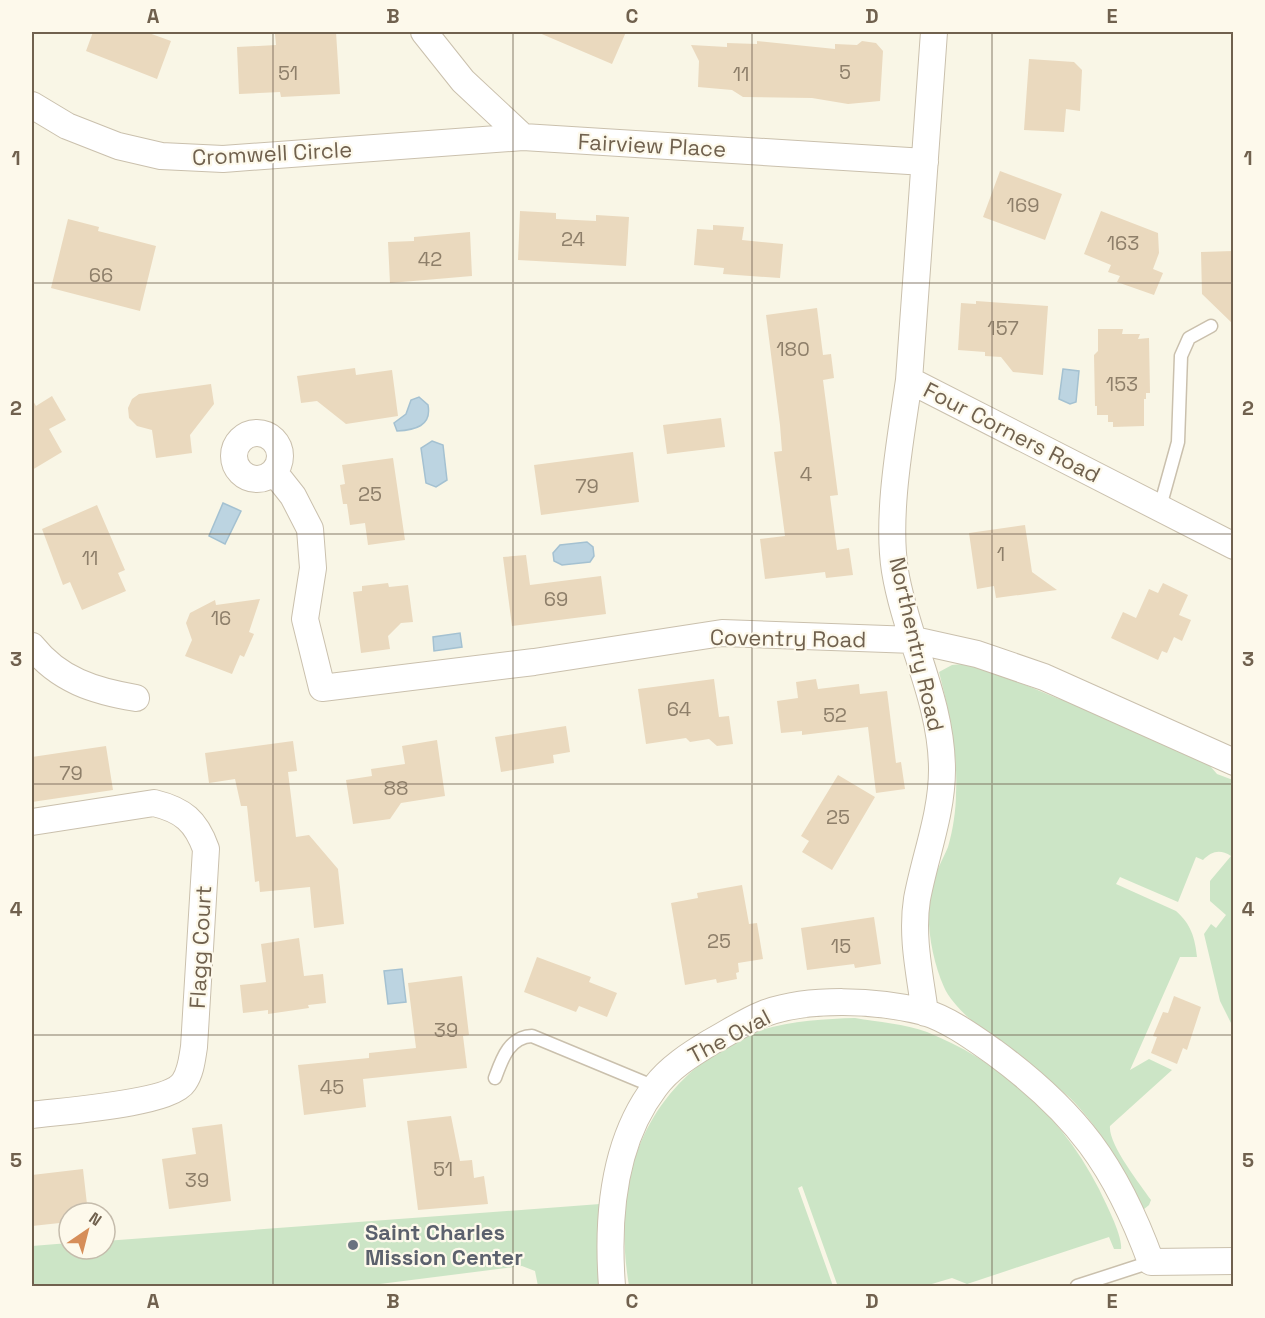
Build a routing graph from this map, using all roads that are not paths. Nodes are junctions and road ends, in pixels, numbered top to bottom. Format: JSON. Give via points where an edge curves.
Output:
{"nodes":[{"id":1,"x":424,"y":32,"type":"edge"},
{"id":2,"x":934,"y":32,"type":"edge"},
{"id":3,"x":32,"y":105,"type":"edge"},
{"id":4,"x":523,"y":137,"type":"junction"},
{"id":5,"x":925,"y":162,"type":"junction"},
{"id":6,"x":1211,"y":326,"type":"dead end"},
{"id":7,"x":909,"y":380,"type":"junction"},
{"id":8,"x":274,"y":472,"type":"dead end"},
{"id":9,"x":1160,"y":507,"type":"junction"},
{"id":10,"x":1233,"y":546,"type":"edge"},
{"id":11,"x":914,"y":640,"type":"junction"},
{"id":12,"x":32,"y":646,"type":"edge"},
{"id":13,"x":136,"y":698,"type":"dead end"},
{"id":14,"x":1233,"y":762,"type":"edge"},
{"id":15,"x":32,"y":822,"type":"edge"},
{"id":16,"x":925,"y":1012,"type":"junction"},
{"id":17,"x":495,"y":1078,"type":"dead end"},
{"id":18,"x":655,"y":1087,"type":"junction"},
{"id":19,"x":32,"y":1115,"type":"edge"},
{"id":20,"x":1151,"y":1262,"type":"junction"},
{"id":21,"x":1233,"y":1262,"type":"edge"},
{"id":22,"x":612,"y":1287,"type":"edge"},
{"id":23,"x":1077,"y":1287,"type":"edge"}],
"edges":[{"from":1,"to":4,"type":"street","via":[[463,81]]},
{"from":2,"to":5,"type":"street","name":"Four Corners Road"},
{"from":3,"to":4,"type":"street","name":"Cromwell Circle","via":[[67,126],[117,146],[161,156],[223,159]]},
{"from":4,"to":5,"type":"street","name":"Fairview Place"},
{"from":5,"to":7,"type":"street","name":"Four Corners Road"},
{"from":6,"to":9,"type":"lane","via":[[1189,338],[1180,356],[1178,442]]},
{"from":7,"to":9,"type":"street","name":"Four Corners Road"},
{"from":7,"to":11,"type":"street","name":"Northentry Road","via":[[894,497],[895,570]]},
{"from":8,"to":11,"type":"street","name":"Coventry Road","via":[[293,496],[310,529],[313,568],[305,619],[322,688],[534,662],[722,633]]},
{"from":9,"to":10,"type":"street","name":"Four Corners Road"},
{"from":11,"to":14,"type":"street","name":"Coventry Road","via":[[977,654],[1044,677]]},
{"from":11,"to":16,"type":"street","name":"Northentry Road","via":[[934,702],[942,769],[936,823],[917,902],[915,940]]},
{"from":12,"to":13,"type":"street","via":[[44,662],[70,680],[100,692]]},
{"from":15,"to":19,"type":"street","name":"Flagg Court","via":[[154,803],[172,807],[187,818],[200,831],[206,849],[194,1047],[184,1084],[171,1093],[149,1099]]},
{"from":16,"to":18,"type":"street","name":"The Oval","via":[[854,1002],[800,1005],[763,1014],[696,1051]]},
{"from":16,"to":20,"type":"street","name":"The Oval","via":[[974,1038],[1035,1082],[1078,1125],[1111,1173]]},
{"from":17,"to":18,"type":"lane","via":[[514,1042],[532,1036]]},
{"from":18,"to":22,"type":"street","name":"The Oval","via":[[634,1125],[619,1167],[613,1198]]},
{"from":20,"to":21,"type":"street"},
{"from":20,"to":23,"type":"lane"}]}
